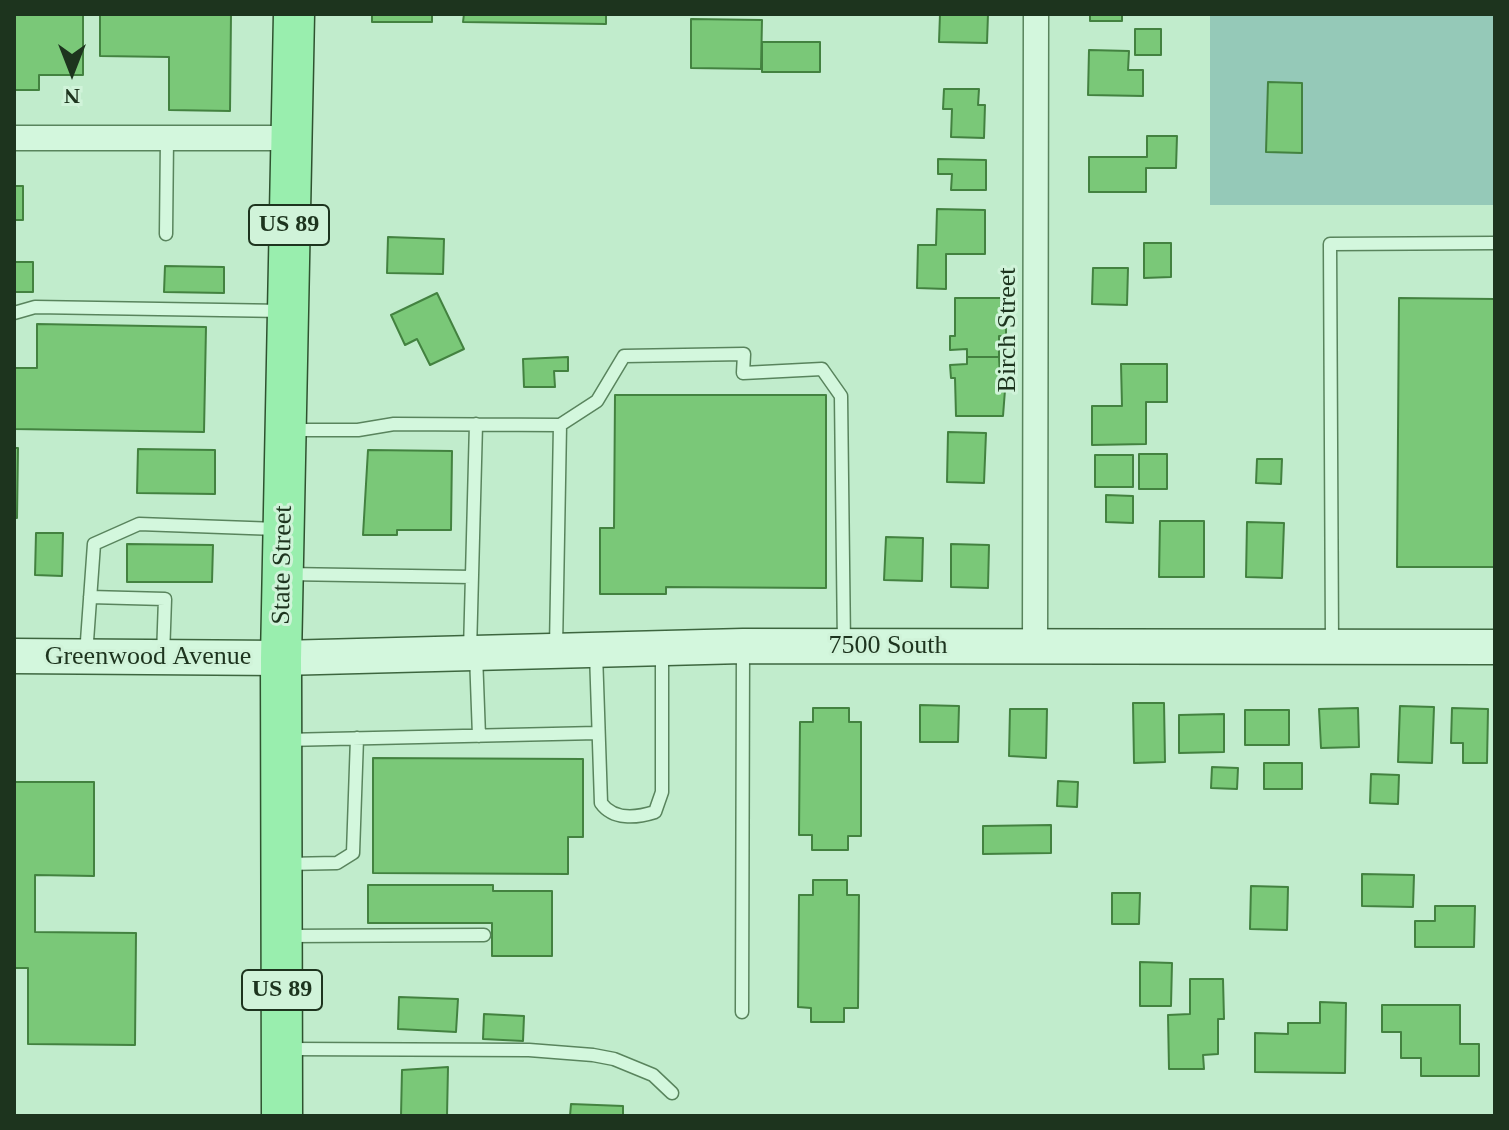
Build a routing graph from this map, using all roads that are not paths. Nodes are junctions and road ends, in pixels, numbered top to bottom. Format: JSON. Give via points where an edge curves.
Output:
{"nodes":[{"id":1,"x":294,"y":14,"type":"edge"},
{"id":2,"x":1036,"y":14,"type":"edge"},
{"id":3,"x":14,"y":138,"type":"edge"},
{"id":4,"x":167,"y":138,"type":"junction"},
{"id":5,"x":290,"y":138,"type":"junction"},
{"id":6,"x":166,"y":234,"type":"dead end"},
{"id":7,"x":1495,"y":243,"type":"edge"},
{"id":8,"x":287,"y":311,"type":"junction"},
{"id":9,"x":14,"y":313,"type":"edge"},
{"id":10,"x":476,"y":424,"type":"junction"},
{"id":11,"x":560,"y":425,"type":"junction"},
{"id":12,"x":285,"y":430,"type":"junction"},
{"id":13,"x":284,"y":529,"type":"junction"},
{"id":14,"x":283,"y":574,"type":"junction"},
{"id":15,"x":472,"y":577,"type":"junction"},
{"id":16,"x":90,"y":597,"type":"junction"},
{"id":17,"x":743,"y":646,"type":"junction"},
{"id":18,"x":844,"y":646,"type":"junction"},
{"id":19,"x":1035,"y":646,"type":"junction"},
{"id":20,"x":1332,"y":646,"type":"junction"},
{"id":21,"x":1495,"y":647,"type":"edge"},
{"id":22,"x":662,"y":650,"type":"junction"},
{"id":23,"x":596,"y":652,"type":"junction"},
{"id":24,"x":556,"y":653,"type":"junction"},
{"id":25,"x":473,"y":654,"type":"junction"},
{"id":26,"x":14,"y":656,"type":"edge"},
{"id":27,"x":85,"y":657,"type":"junction"},
{"id":28,"x":163,"y":657,"type":"junction"},
{"id":29,"x":281,"y":658,"type":"junction"},
{"id":30,"x":597,"y":733,"type":"junction"},
{"id":31,"x":479,"y":736,"type":"junction"},
{"id":32,"x":357,"y":738,"type":"junction"},
{"id":33,"x":282,"y":740,"type":"junction"},
{"id":34,"x":282,"y":864,"type":"junction"},
{"id":35,"x":484,"y":935,"type":"dead end"},
{"id":36,"x":282,"y":936,"type":"junction"},
{"id":37,"x":742,"y":1012,"type":"dead end"},
{"id":38,"x":282,"y":1049,"type":"junction"},
{"id":39,"x":672,"y":1093,"type":"dead end"},
{"id":40,"x":282,"y":1116,"type":"edge"}],
"edges":[{"from":1,"to":5,"type":"main road","name":"State Street","number":"US 89"},
{"from":2,"to":19,"type":"street","name":"Birch Street"},
{"from":3,"to":4,"type":"street"},
{"from":4,"to":5,"type":"street"},
{"from":4,"to":6,"type":"lane"},
{"from":5,"to":8,"type":"main road","name":"State Street","number":"US 89"},
{"from":7,"to":20,"type":"lane","via":[[1330,244]]},
{"from":8,"to":9,"type":"lane","via":[[35,307]]},
{"from":8,"to":12,"type":"main road","name":"State Street","number":"US 89"},
{"from":10,"to":11,"type":"lane"},
{"from":10,"to":12,"type":"lane"},
{"from":10,"to":15,"type":"lane"},
{"from":11,"to":18,"type":"lane","via":[[597,401],[624,356],[744,354],[743,373],[822,369],[841,396]]},
{"from":11,"to":24,"type":"lane"},
{"from":12,"to":13,"type":"main road","name":"State Street","number":"US 89"},
{"from":13,"to":14,"type":"main road","name":"State Street","number":"US 89"},
{"from":13,"to":16,"type":"lane","via":[[139,524],[94,544]]},
{"from":14,"to":15,"type":"lane"},
{"from":14,"to":29,"type":"main road","name":"State Street","number":"US 89"},
{"from":15,"to":25,"type":"lane"},
{"from":16,"to":27,"type":"lane"},
{"from":16,"to":28,"type":"lane","via":[[165,599]]},
{"from":17,"to":18,"type":"street","name":"7500 South"},
{"from":17,"to":22,"type":"street","name":"7500 South"},
{"from":17,"to":37,"type":"lane"},
{"from":18,"to":19,"type":"street","name":"7500 South"},
{"from":19,"to":20,"type":"street","name":"7500 South"},
{"from":20,"to":21,"type":"street","name":"7500 South"},
{"from":22,"to":23,"type":"street","name":"7500 South"},
{"from":22,"to":30,"type":"lane","via":[[662,792],[655,812],[618,815],[601,803]]},
{"from":23,"to":24,"type":"street","name":"7500 South"},
{"from":23,"to":30,"type":"lane"},
{"from":24,"to":25,"type":"street","name":"7500 South"},
{"from":25,"to":29,"type":"street","name":"7500 South"},
{"from":25,"to":31,"type":"lane"},
{"from":26,"to":27,"type":"street","name":"Greenwood Avenue"},
{"from":27,"to":28,"type":"street","name":"Greenwood Avenue"},
{"from":28,"to":29,"type":"street","name":"Greenwood Avenue"},
{"from":29,"to":33,"type":"main road","name":"State Street","number":"US 89"},
{"from":30,"to":31,"type":"lane"},
{"from":31,"to":32,"type":"lane"},
{"from":32,"to":33,"type":"lane"},
{"from":32,"to":34,"type":"lane","via":[[353,853],[337,863]]},
{"from":33,"to":34,"type":"main road","name":"State Street","number":"US 89"},
{"from":34,"to":36,"type":"main road","name":"State Street","number":"US 89"},
{"from":35,"to":36,"type":"lane"},
{"from":36,"to":38,"type":"main road","name":"State Street","number":"US 89"},
{"from":38,"to":39,"type":"lane","via":[[568,1052],[614,1059],[653,1075]]},
{"from":38,"to":40,"type":"main road","name":"State Street","number":"US 89"}]}
